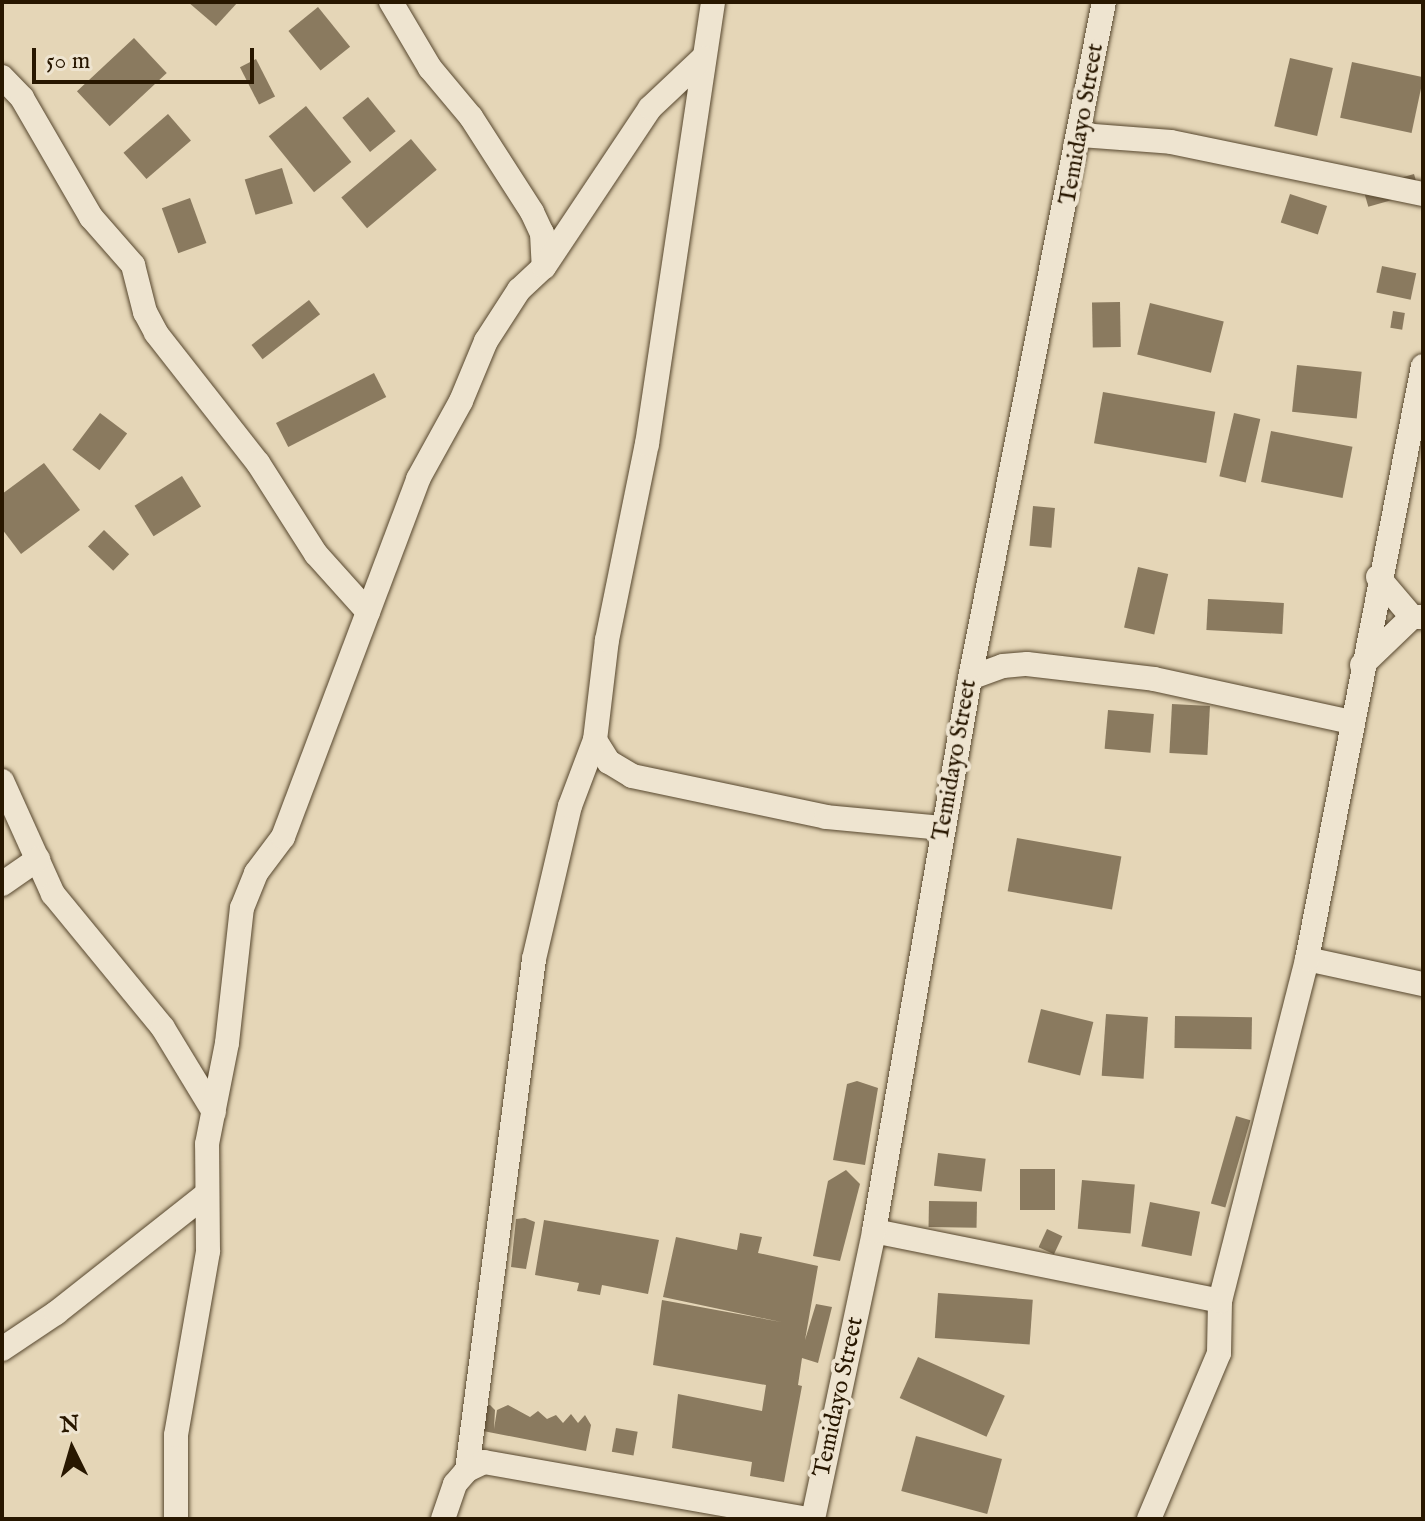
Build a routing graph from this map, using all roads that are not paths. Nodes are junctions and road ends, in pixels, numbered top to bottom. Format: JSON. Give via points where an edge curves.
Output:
{"nodes":[{"id":1,"x":713,"y":2,"type":"edge"},
{"id":2,"x":1104,"y":2,"type":"edge"},
{"id":3,"x":400,"y":6,"type":"edge"},
{"id":4,"x":703,"y":58,"type":"junction"},
{"id":5,"x":2,"y":77,"type":"edge"},
{"id":6,"x":1081,"y":135,"type":"junction"},
{"id":7,"x":1423,"y":194,"type":"edge"},
{"id":8,"x":544,"y":267,"type":"junction"},
{"id":9,"x":1423,"y":366,"type":"edge"},
{"id":10,"x":1378,"y":577,"type":"junction"},
{"id":11,"x":368,"y":612,"type":"junction"},
{"id":12,"x":1418,"y":617,"type":"edge"},
{"id":13,"x":1362,"y":665,"type":"junction"},
{"id":14,"x":970,"y":678,"type":"junction"},
{"id":15,"x":1352,"y":722,"type":"junction"},
{"id":16,"x":595,"y":740,"type":"junction"},
{"id":17,"x":2,"y":781,"type":"edge"},
{"id":18,"x":943,"y":828,"type":"junction"},
{"id":19,"x":38,"y":859,"type":"junction"},
{"id":20,"x":2,"y":884,"type":"edge"},
{"id":21,"x":1307,"y":959,"type":"junction"},
{"id":22,"x":1423,"y":984,"type":"edge"},
{"id":23,"x":214,"y":1112,"type":"junction"},
{"id":24,"x":204,"y":1196,"type":"junction"},
{"id":25,"x":874,"y":1231,"type":"junction"},
{"id":26,"x":1220,"y":1301,"type":"junction"},
{"id":27,"x":2,"y":1349,"type":"edge"},
{"id":28,"x":467,"y":1470,"type":"junction"},
{"id":29,"x":176,"y":1519,"type":"edge"},
{"id":30,"x":443,"y":1519,"type":"edge"},
{"id":31,"x":811,"y":1519,"type":"edge"},
{"id":32,"x":1149,"y":1519,"type":"edge"}],
"edges":[{"from":1,"to":4,"type":"street"},
{"from":2,"to":6,"type":"street","name":"Temidayo Street"},
{"from":3,"to":8,"type":"street","via":[[532,212],[542,233]]},
{"from":4,"to":8,"type":"street","via":[[650,108]]},
{"from":4,"to":16,"type":"street","via":[[657,384],[607,640]]},
{"from":5,"to":11,"type":"street","via":[[22,98],[91,217],[133,265],[156,333],[258,463],[316,554]]},
{"from":6,"to":7,"type":"street","via":[[1171,142]]},
{"from":6,"to":14,"type":"street","name":"Temidayo Street"},
{"from":8,"to":11,"type":"street","via":[[519,290],[486,341],[461,401],[418,479]]},
{"from":9,"to":10,"type":"street"},
{"from":10,"to":12,"type":"street"},
{"from":10,"to":13,"type":"street"},
{"from":11,"to":23,"type":"street","via":[[283,837],[256,873],[242,908]]},
{"from":12,"to":13,"type":"street"},
{"from":13,"to":15,"type":"street"},
{"from":14,"to":15,"type":"street","via":[[1027,664],[1138,677]]},
{"from":14,"to":18,"type":"street","name":"Temidayo Street"},
{"from":15,"to":21,"type":"street"},
{"from":16,"to":18,"type":"street","via":[[609,762],[632,776],[826,817]]},
{"from":16,"to":28,"type":"street","via":[[570,806],[534,959]]},
{"from":17,"to":19,"type":"street"},
{"from":18,"to":25,"type":"street","name":"Temidayo Street"},
{"from":19,"to":20,"type":"street"},
{"from":19,"to":23,"type":"street","via":[[53,894],[163,1028]]},
{"from":21,"to":22,"type":"street"},
{"from":21,"to":26,"type":"street"},
{"from":23,"to":24,"type":"street"},
{"from":24,"to":27,"type":"street"},
{"from":24,"to":29,"type":"street","via":[[208,1251],[176,1435]]},
{"from":25,"to":26,"type":"street"},
{"from":25,"to":31,"type":"street","name":"Temidayo Street"},
{"from":26,"to":32,"type":"street","via":[[1219,1353],[1209,1387]]},
{"from":28,"to":30,"type":"street","via":[[455,1484]]},
{"from":28,"to":31,"type":"street","via":[[484,1462],[518,1465]]}]}
